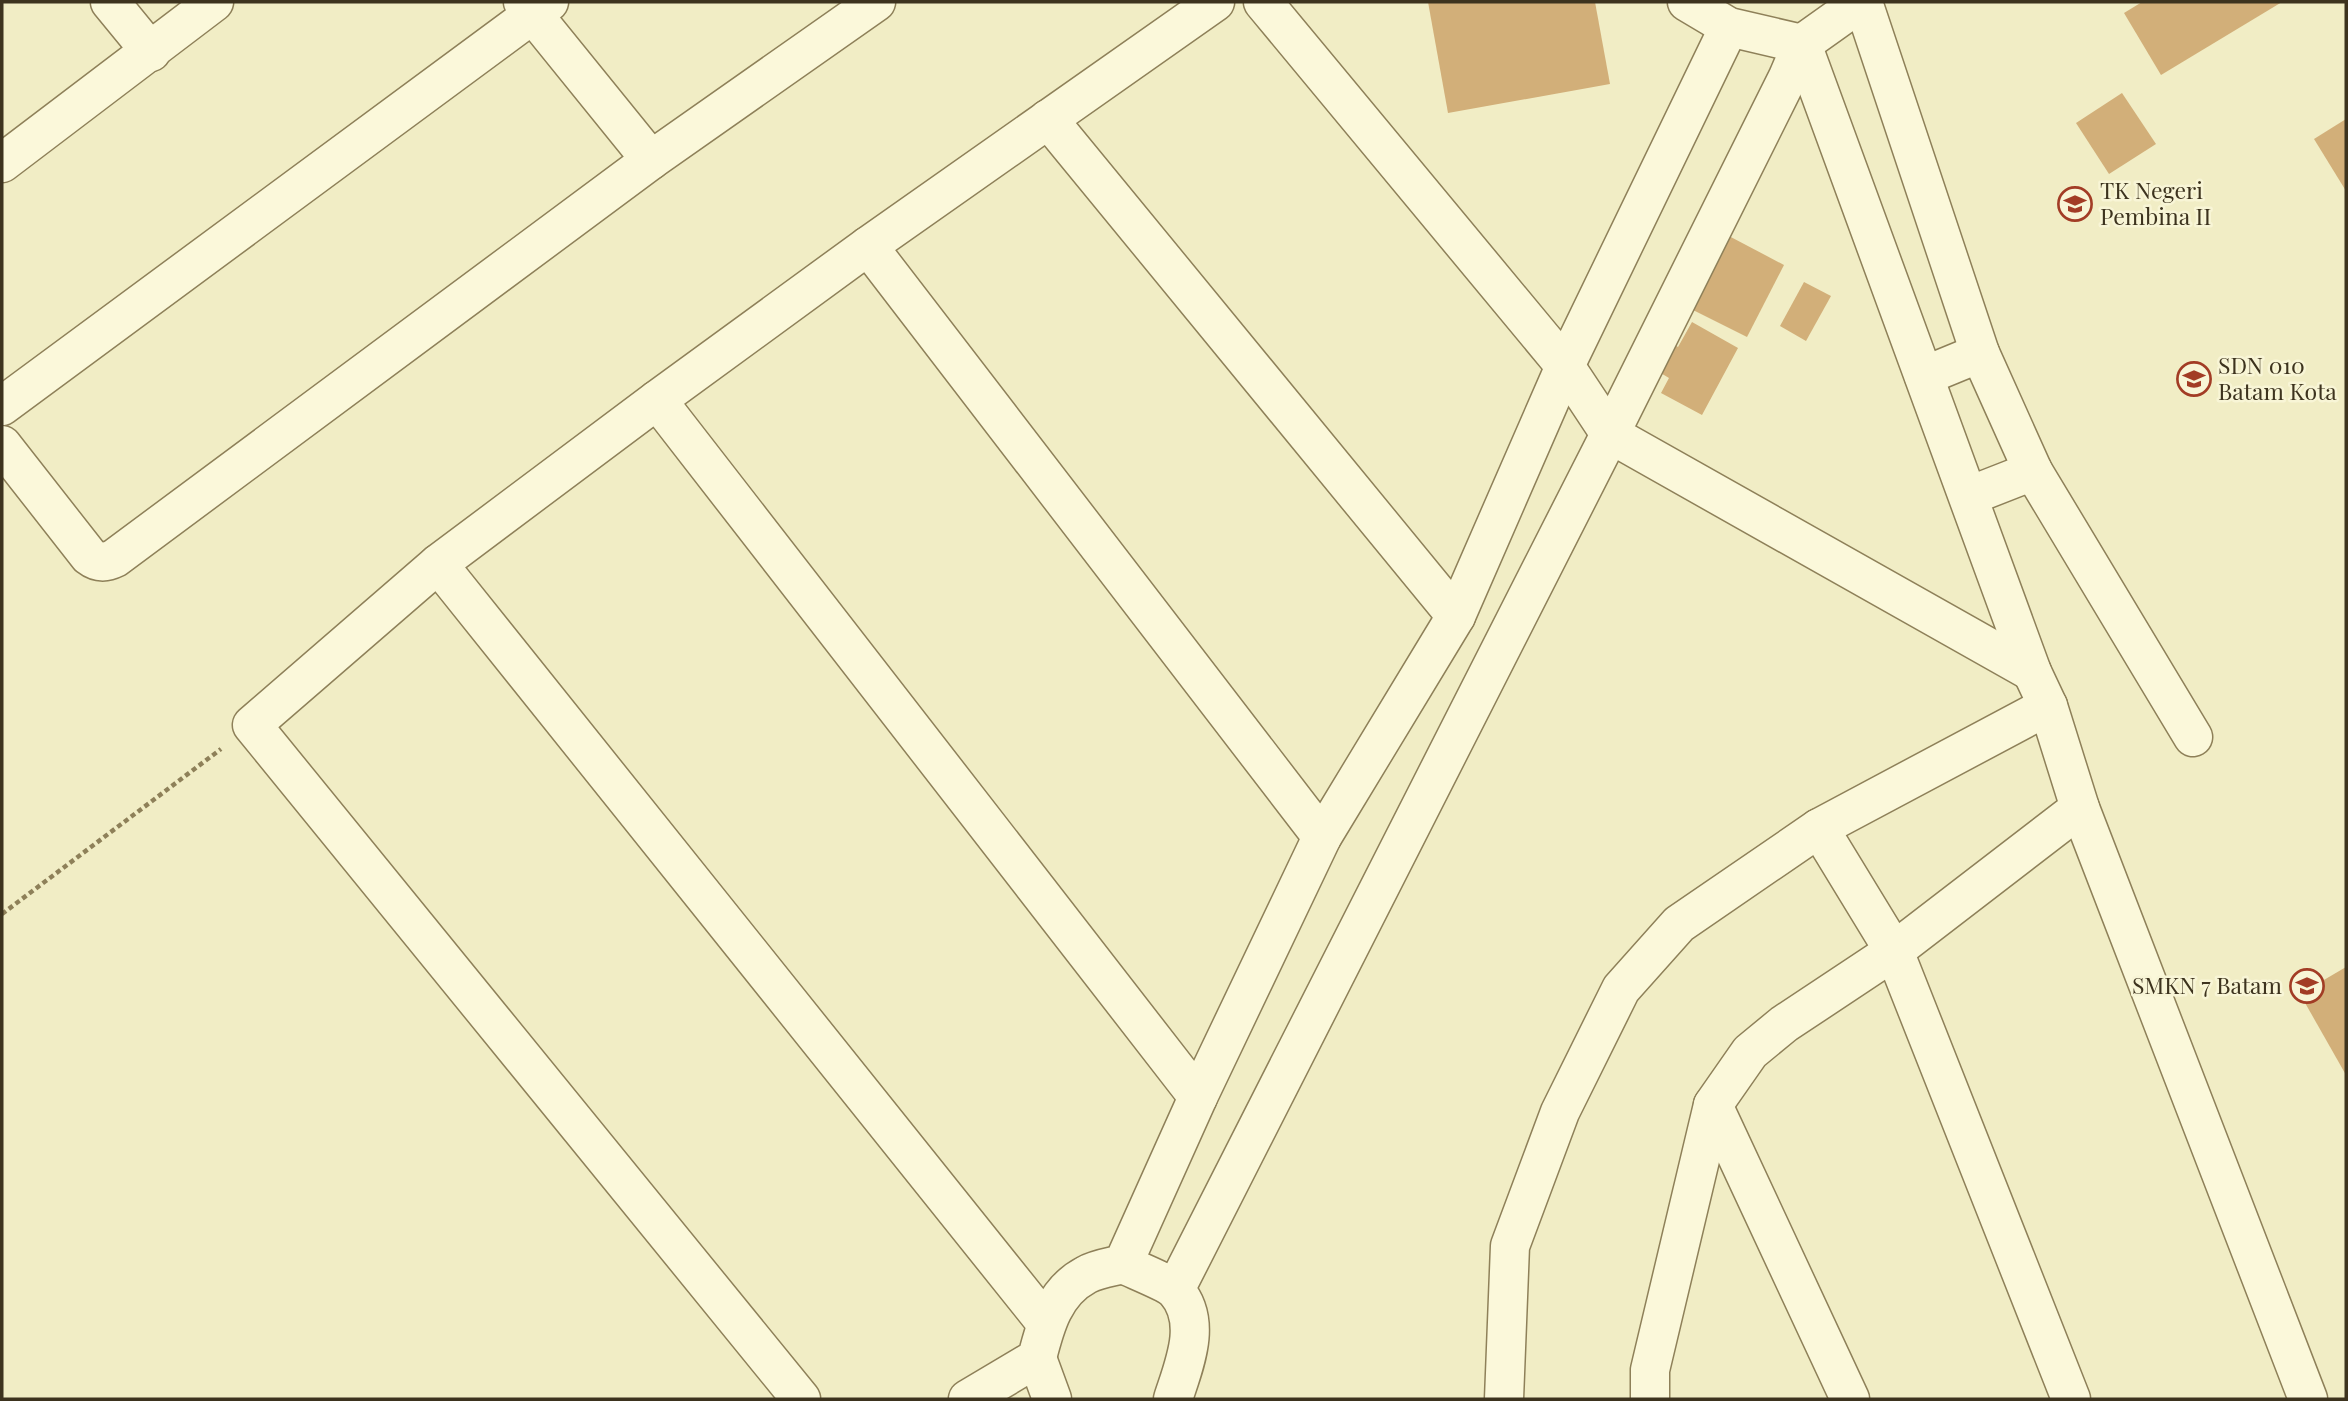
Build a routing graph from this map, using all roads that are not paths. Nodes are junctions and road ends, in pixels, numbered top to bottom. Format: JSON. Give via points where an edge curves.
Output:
{"nodes":[{"id":1,"x":110,"y":2,"type":"edge"},
{"id":2,"x":214,"y":2,"type":"edge"},
{"id":3,"x":876,"y":2,"type":"edge"},
{"id":4,"x":1216,"y":2,"type":"edge"},
{"id":5,"x":1263,"y":2,"type":"edge"},
{"id":6,"x":1687,"y":2,"type":"edge"},
{"id":7,"x":1862,"y":2,"type":"edge"},
{"id":8,"x":534,"y":6,"type":"edge"},
{"id":9,"x":1729,"y":27,"type":"junction"},
{"id":10,"x":1802,"y":44,"type":"junction"},
{"id":11,"x":151,"y":52,"type":"junction"},
{"id":12,"x":1048,"y":118,"type":"junction"},
{"id":13,"x":651,"y":160,"type":"junction"},
{"id":14,"x":2,"y":163,"type":"edge"},
{"id":15,"x":868,"y":246,"type":"junction"},
{"id":16,"x":1980,"y":353,"type":"junction"},
{"id":17,"x":1564,"y":366,"type":"junction"},
{"id":18,"x":1924,"y":376,"type":"junction"},
{"id":19,"x":657,"y":400,"type":"junction"},
{"id":20,"x":2,"y":406,"type":"edge"},
{"id":21,"x":1610,"y":434,"type":"junction"},
{"id":22,"x":2,"y":445,"type":"edge"},
{"id":23,"x":2033,"y":471,"type":"junction"},
{"id":24,"x":1969,"y":496,"type":"junction"},
{"id":25,"x":438,"y":564,"type":"junction"},
{"id":26,"x":1456,"y":616,"type":"junction"},
{"id":27,"x":2032,"y":672,"type":"junction"},
{"id":28,"x":2048,"y":706,"type":"junction"},
{"id":29,"x":2193,"y":737,"type":"dead end"},
{"id":30,"x":2080,"y":808,"type":"junction"},
{"id":31,"x":1819,"y":828,"type":"junction"},
{"id":32,"x":1322,"y":837,"type":"junction"},
{"id":33,"x":1894,"y":951,"type":"junction"},
{"id":34,"x":1198,"y":1097,"type":"junction"},
{"id":35,"x":1713,"y":1105,"type":"junction"},
{"id":36,"x":1123,"y":1264,"type":"junction"},
{"id":37,"x":1175,"y":1290,"type":"junction"},
{"id":38,"x":1041,"y":1340,"type":"junction"},
{"id":39,"x":801,"y":1399,"type":"edge"},
{"id":40,"x":968,"y":1399,"type":"edge"},
{"id":41,"x":1052,"y":1399,"type":"edge"},
{"id":42,"x":1173,"y":1399,"type":"edge"},
{"id":43,"x":1504,"y":1399,"type":"edge"},
{"id":44,"x":1650,"y":1399,"type":"edge"},
{"id":45,"x":1850,"y":1399,"type":"edge"},
{"id":46,"x":2071,"y":1399,"type":"edge"},
{"id":47,"x":2308,"y":1399,"type":"edge"}],
"edges":[{"from":1,"to":11,"type":"street"},
{"from":2,"to":11,"type":"street"},
{"from":3,"to":13,"type":"street"},
{"from":4,"to":12,"type":"street"},
{"from":5,"to":17,"type":"street"},
{"from":6,"to":9,"type":"street"},
{"from":7,"to":10,"type":"street"},
{"from":7,"to":16,"type":"street"},
{"from":8,"to":13,"type":"street"},
{"from":8,"to":20,"type":"street"},
{"from":9,"to":10,"type":"street"},
{"from":9,"to":17,"type":"street"},
{"from":10,"to":18,"type":"street"},
{"from":10,"to":21,"type":"street"},
{"from":11,"to":14,"type":"street"},
{"from":12,"to":15,"type":"street"},
{"from":12,"to":26,"type":"street"},
{"from":13,"to":22,"type":"street","via":[[108,562],[89,555]]},
{"from":15,"to":19,"type":"street"},
{"from":15,"to":32,"type":"street"},
{"from":16,"to":18,"type":"street"},
{"from":16,"to":23,"type":"street"},
{"from":17,"to":21,"type":"street"},
{"from":17,"to":26,"type":"street"},
{"from":18,"to":24,"type":"street"},
{"from":19,"to":25,"type":"street"},
{"from":19,"to":34,"type":"street"},
{"from":21,"to":27,"type":"street"},
{"from":21,"to":37,"type":"street"},
{"from":23,"to":24,"type":"street"},
{"from":23,"to":29,"type":"street"},
{"from":24,"to":27,"type":"street"},
{"from":25,"to":38,"type":"street"},
{"from":25,"to":39,"type":"street","via":[[252,725]]},
{"from":26,"to":32,"type":"street"},
{"from":27,"to":28,"type":"street"},
{"from":28,"to":30,"type":"street"},
{"from":28,"to":31,"type":"street"},
{"from":30,"to":33,"type":"street"},
{"from":30,"to":47,"type":"street"},
{"from":31,"to":33,"type":"street"},
{"from":31,"to":43,"type":"street","via":[[1679,924],[1621,989],[1560,1112],[1510,1246]]},
{"from":32,"to":34,"type":"street"},
{"from":33,"to":35,"type":"street","via":[[1750,1052]]},
{"from":33,"to":46,"type":"street"},
{"from":34,"to":36,"type":"street"},
{"from":35,"to":44,"type":"street","via":[[1650,1370]]},
{"from":35,"to":45,"type":"street"},
{"from":36,"to":37,"type":"street"},
{"from":36,"to":38,"type":"street","via":[[1086,1275],[1061,1295]]},
{"from":37,"to":42,"type":"street","via":[[1191,1317],[1186,1358]]},
{"from":38,"to":40,"type":"street"},
{"from":38,"to":41,"type":"street"}]}
